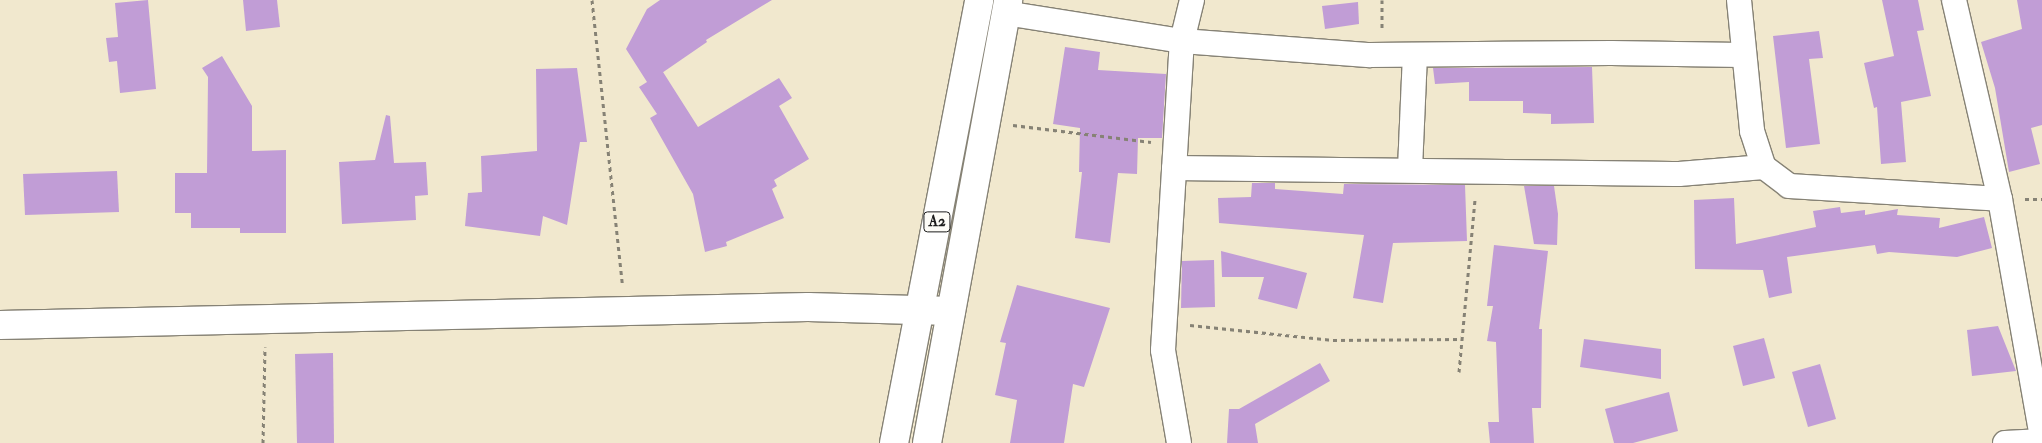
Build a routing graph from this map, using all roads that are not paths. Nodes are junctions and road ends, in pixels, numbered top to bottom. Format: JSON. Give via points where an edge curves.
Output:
{"nodes":[{"id":1,"x":979,"y":0,"type":"edge"},
{"id":2,"x":1192,"y":0,"type":"edge"},
{"id":3,"x":1739,"y":0,"type":"edge"},
{"id":4,"x":1954,"y":0,"type":"edge"},
{"id":5,"x":1006,"y":7,"type":"edge"},
{"id":6,"x":1182,"y":41,"type":"junction"},
{"id":7,"x":1415,"y":55,"type":"junction"},
{"id":8,"x":1742,"y":55,"type":"junction"},
{"id":9,"x":1764,"y":167,"type":"junction"},
{"id":10,"x":1174,"y":168,"type":"junction"},
{"id":11,"x":1410,"y":170,"type":"junction"},
{"id":12,"x":2000,"y":199,"type":"junction"},
{"id":13,"x":921,"y":310,"type":"junction"},
{"id":14,"x":951,"y":311,"type":"junction"},
{"id":15,"x":0,"y":325,"type":"edge"},
{"id":16,"x":2042,"y":436,"type":"edge"},
{"id":17,"x":2042,"y":441,"type":"edge"},
{"id":18,"x":894,"y":443,"type":"edge"},
{"id":19,"x":927,"y":443,"type":"edge"},
{"id":20,"x":1179,"y":443,"type":"edge"},
{"id":21,"x":2005,"y":443,"type":"edge"}],
"edges":[{"from":1,"to":13,"type":"main road","number":"A2"},
{"from":2,"to":6,"type":"street"},
{"from":3,"to":8,"type":"street"},
{"from":4,"to":12,"type":"street"},
{"from":5,"to":6,"type":"street"},
{"from":5,"to":14,"type":"main road","number":"A2"},
{"from":6,"to":7,"type":"street","via":[[1370,56]]},
{"from":6,"to":10,"type":"street"},
{"from":7,"to":8,"type":"street"},
{"from":7,"to":11,"type":"street"},
{"from":8,"to":9,"type":"street","via":[[1752,131]]},
{"from":9,"to":11,"type":"street","via":[[1679,174]]},
{"from":9,"to":12,"type":"street","via":[[1789,186]]},
{"from":10,"to":11,"type":"street"},
{"from":10,"to":20,"type":"street","via":[[1163,350]]},
{"from":12,"to":16,"type":"street"},
{"from":13,"to":14,"type":"main road"},
{"from":13,"to":15,"type":"main road","via":[[808,307]]},
{"from":13,"to":18,"type":"main road","number":"A2"},
{"from":14,"to":19,"type":"main road","number":"A2"},
{"from":17,"to":21,"type":"street"}]}
